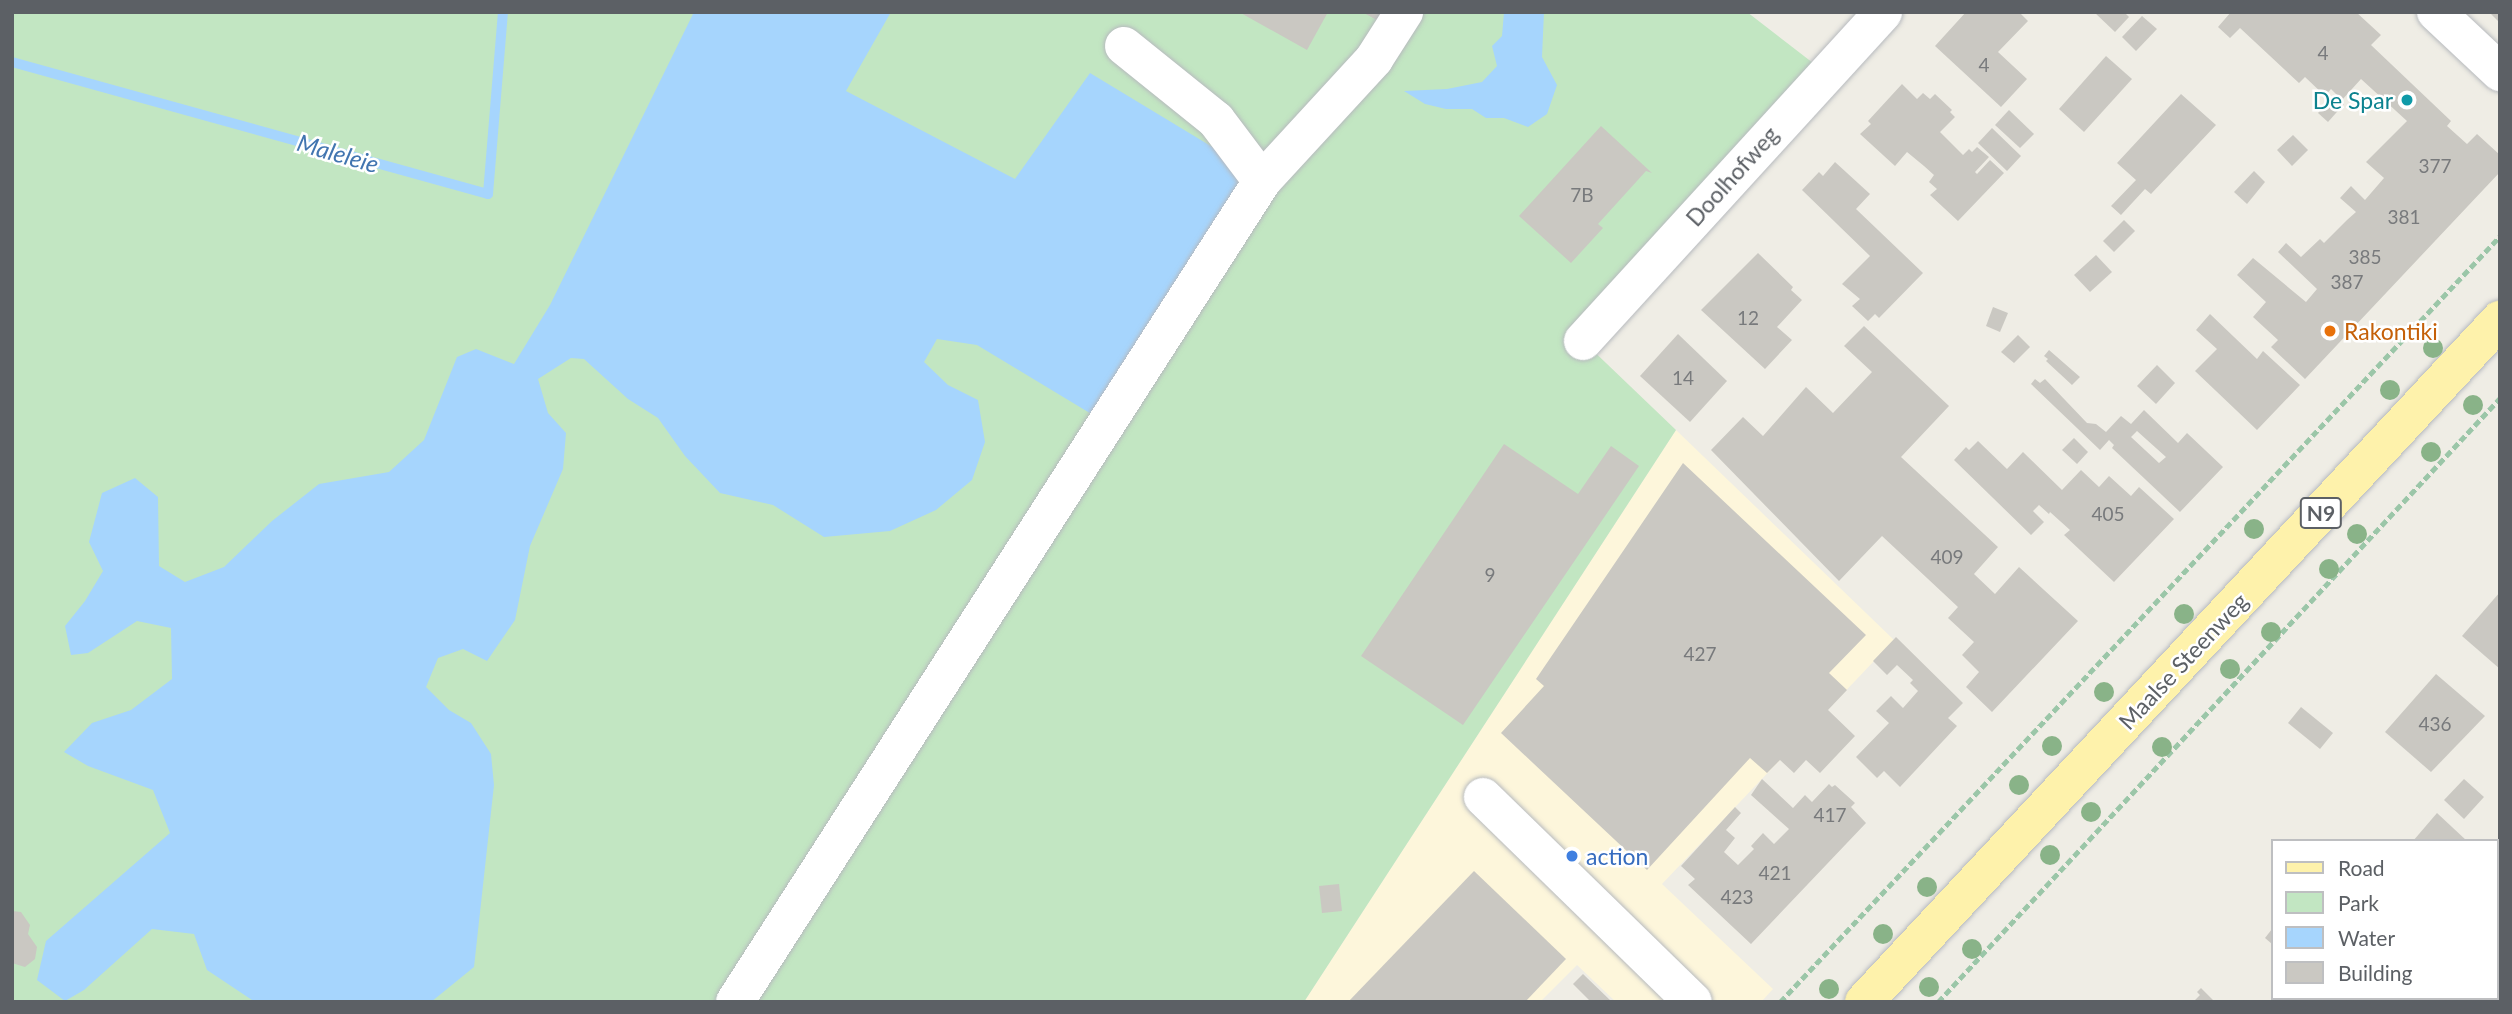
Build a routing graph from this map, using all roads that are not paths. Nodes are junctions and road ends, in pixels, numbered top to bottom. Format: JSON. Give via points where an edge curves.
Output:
{"nodes":[{"id":1,"x":1404,"y":12,"type":"edge"},
{"id":2,"x":1883,"y":12,"type":"edge"},
{"id":3,"x":2436,"y":12,"type":"edge"},
{"id":4,"x":1124,"y":46,"type":"dead end"},
{"id":5,"x":2500,"y":72,"type":"edge"},
{"id":6,"x":1262,"y":181,"type":"junction"},
{"id":7,"x":2500,"y":320,"type":"edge"},
{"id":8,"x":1583,"y":341,"type":"dead end"},
{"id":9,"x":1483,"y":797,"type":"dead end"},
{"id":10,"x":735,"y":1002,"type":"edge"},
{"id":11,"x":1693,"y":1002,"type":"edge"},
{"id":12,"x":1864,"y":1002,"type":"edge"}],
"edges":[{"from":1,"to":6,"type":"street","via":[[1374,60]]},
{"from":2,"to":8,"type":"street","name":"Doolhofweg"},
{"from":3,"to":5,"type":"street"},
{"from":4,"to":6,"type":"street","via":[[1216,120]]},
{"from":6,"to":10,"type":"street"},
{"from":7,"to":12,"type":"main road","name":"Maalse Steenweg","number":"N9"},
{"from":9,"to":11,"type":"street"}]}
